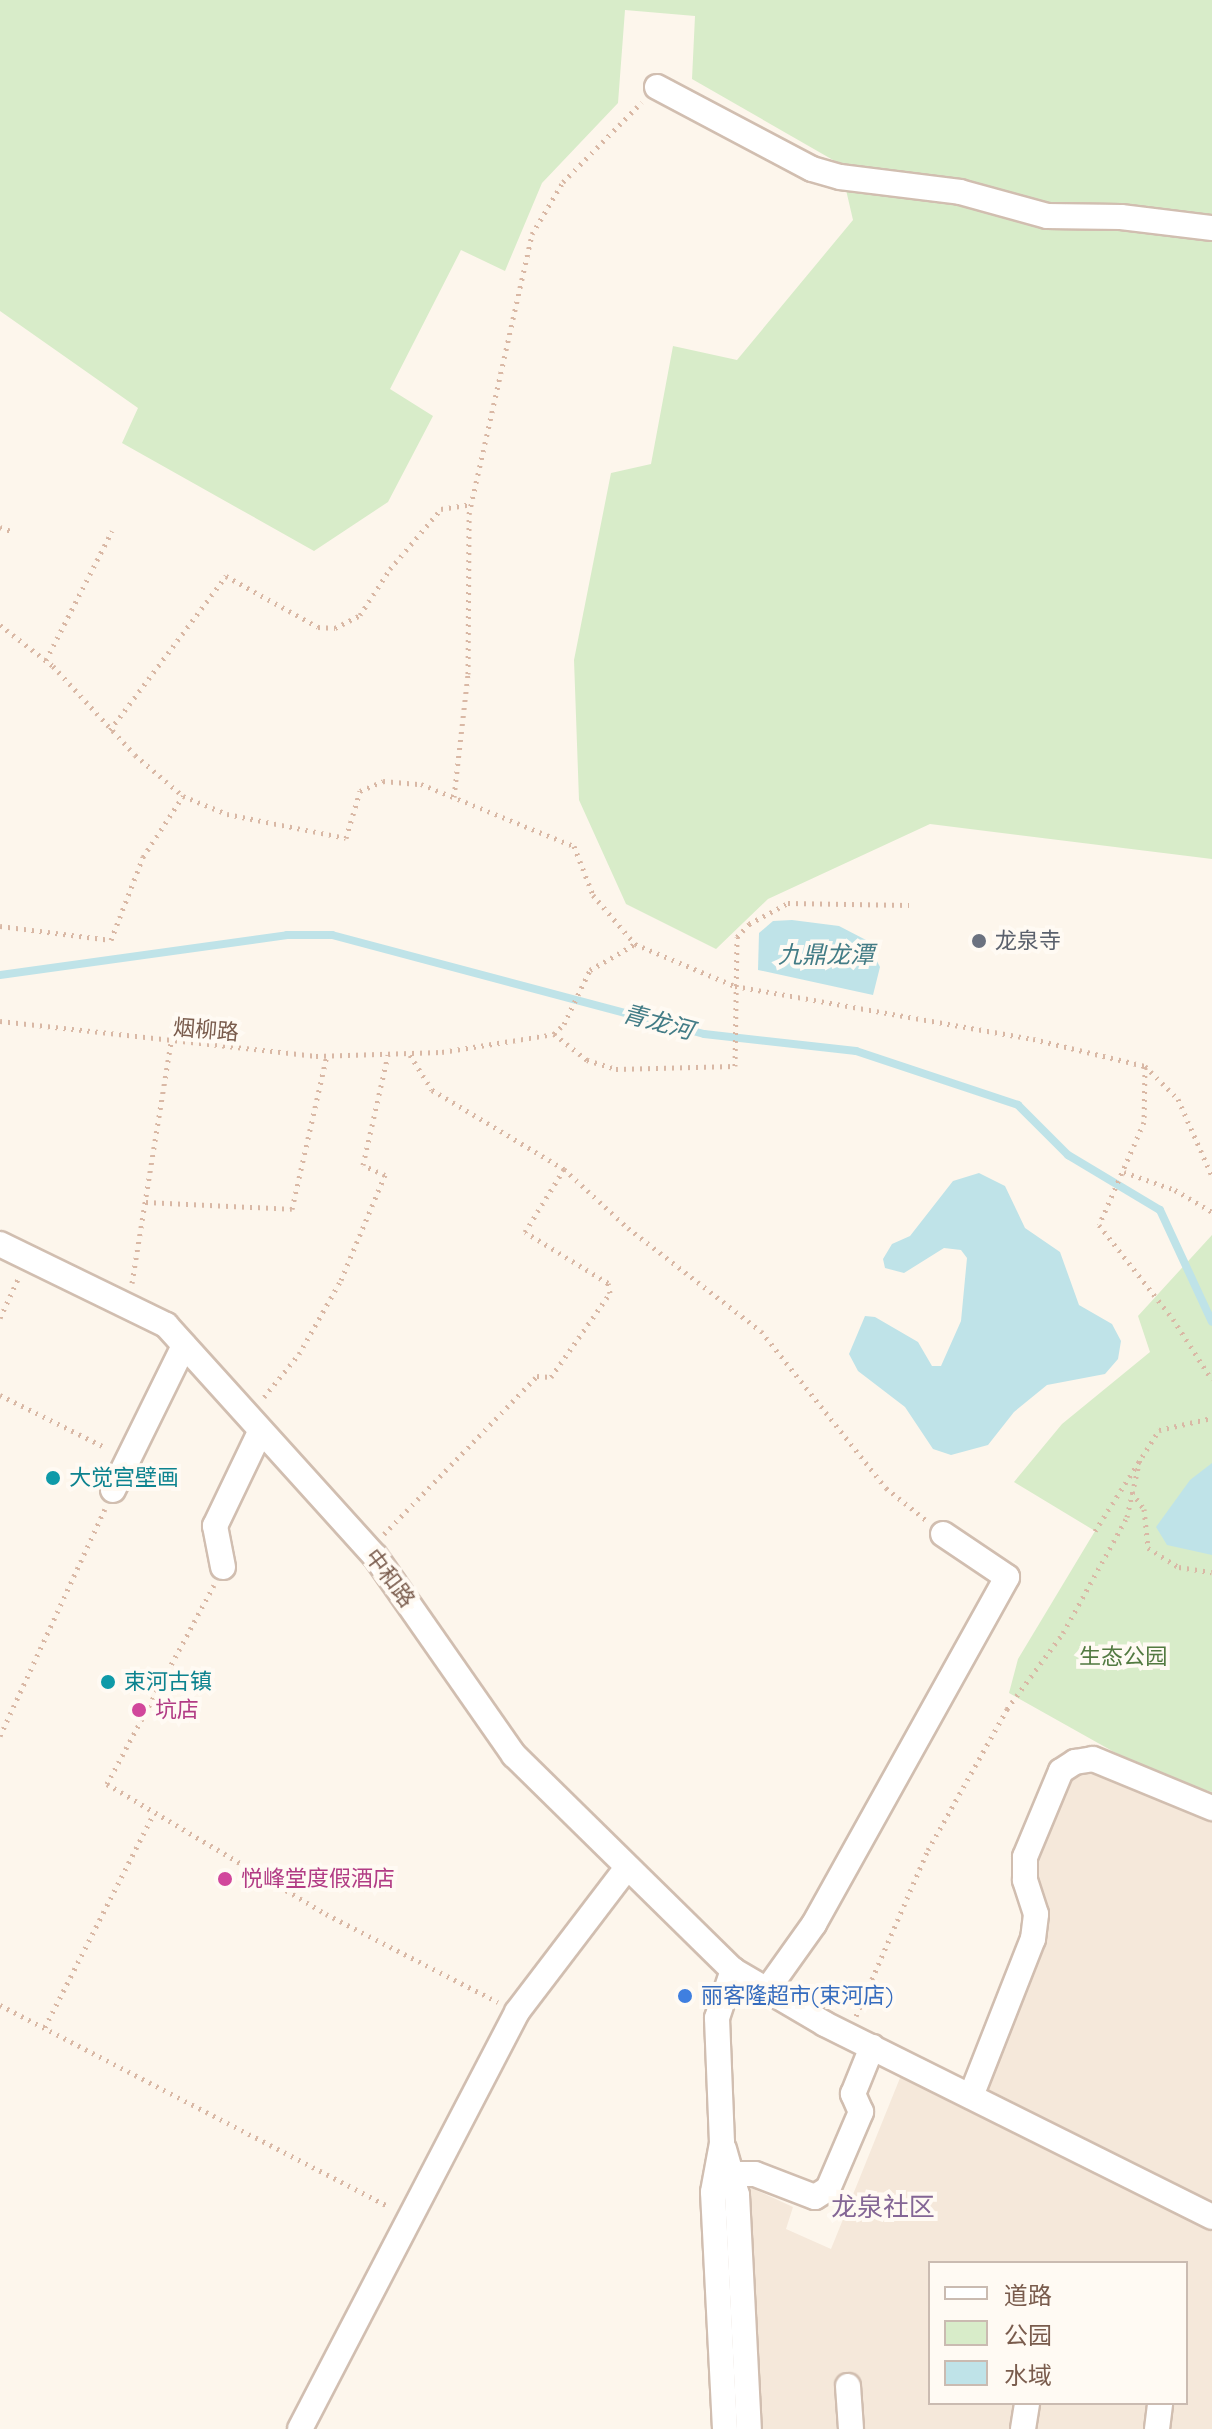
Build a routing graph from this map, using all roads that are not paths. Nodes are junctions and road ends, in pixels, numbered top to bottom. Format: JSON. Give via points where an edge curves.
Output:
{"nodes":[{"id":1,"x":657,"y":87,"type":"road end"},
{"id":2,"x":1212,"y":228,"type":"edge"},
{"id":3,"x":0,"y":1244,"type":"edge"},
{"id":4,"x":184,"y":1346,"type":"junction"},
{"id":5,"x":254,"y":1425,"type":"junction"},
{"id":6,"x":113,"y":1490,"type":"road end"},
{"id":7,"x":943,"y":1534,"type":"road end"},
{"id":8,"x":223,"y":1567,"type":"road end"},
{"id":9,"x":1212,"y":1808,"type":"edge"},
{"id":10,"x":626,"y":1869,"type":"junction"},
{"id":11,"x":733,"y":1970,"type":"junction"},
{"id":12,"x":767,"y":1990,"type":"junction"},
{"id":13,"x":872,"y":2047,"type":"junction"},
{"id":14,"x":971,"y":2096,"type":"junction"},
{"id":15,"x":722,"y":2143,"type":"junction"},
{"id":16,"x":731,"y":2174,"type":"junction"},
{"id":17,"x":1212,"y":2217,"type":"edge"},
{"id":18,"x":848,"y":2386,"type":"dead end"},
{"id":19,"x":1027,"y":2405,"type":"edge"},
{"id":20,"x":1160,"y":2405,"type":"edge"},
{"id":21,"x":300,"y":2429,"type":"edge"},
{"id":22,"x":725,"y":2429,"type":"edge"},
{"id":23,"x":749,"y":2429,"type":"edge"},
{"id":24,"x":851,"y":2429,"type":"edge"},
{"id":25,"x":1023,"y":2429,"type":"edge"},
{"id":26,"x":1157,"y":2429,"type":"edge"}],
"edges":[{"from":1,"to":2,"type":"street","via":[[812,169],[840,177],[960,192],[1047,216],[1121,217]]},
{"from":3,"to":4,"type":"street","name":"中和路","via":[[166,1325]]},
{"from":4,"to":5,"type":"street","name":"中和路"},
{"from":4,"to":6,"type":"street"},
{"from":5,"to":8,"type":"street","via":[[215,1526]]},
{"from":5,"to":10,"type":"street","name":"中和路","via":[[369,1549],[514,1755]]},
{"from":7,"to":12,"type":"street","via":[[1007,1577],[814,1924]]},
{"from":9,"to":14,"type":"street","via":[[1093,1759],[1061,1771],[1025,1857],[1025,1880],[1036,1914],[1033,1939]]},
{"from":10,"to":11,"type":"street","name":"中和路"},
{"from":10,"to":21,"type":"street","via":[[517,2012]]},
{"from":11,"to":12,"type":"street","name":"中和路"},
{"from":11,"to":15,"type":"street","via":[[717,2018]]},
{"from":12,"to":13,"type":"street","name":"中和路"},
{"from":13,"to":14,"type":"street","name":"中和路"},
{"from":13,"to":16,"type":"street","via":[[853,2094],[861,2112],[828,2189],[815,2197],[755,2174]]},
{"from":14,"to":17,"type":"street","name":"中和路"},
{"from":15,"to":16,"type":"street"},
{"from":15,"to":22,"type":"street","via":[[713,2192]]},
{"from":16,"to":23,"type":"street","via":[[737,2195]]},
{"from":18,"to":24,"type":"street"},
{"from":19,"to":25,"type":"street"},
{"from":20,"to":26,"type":"street"}]}
